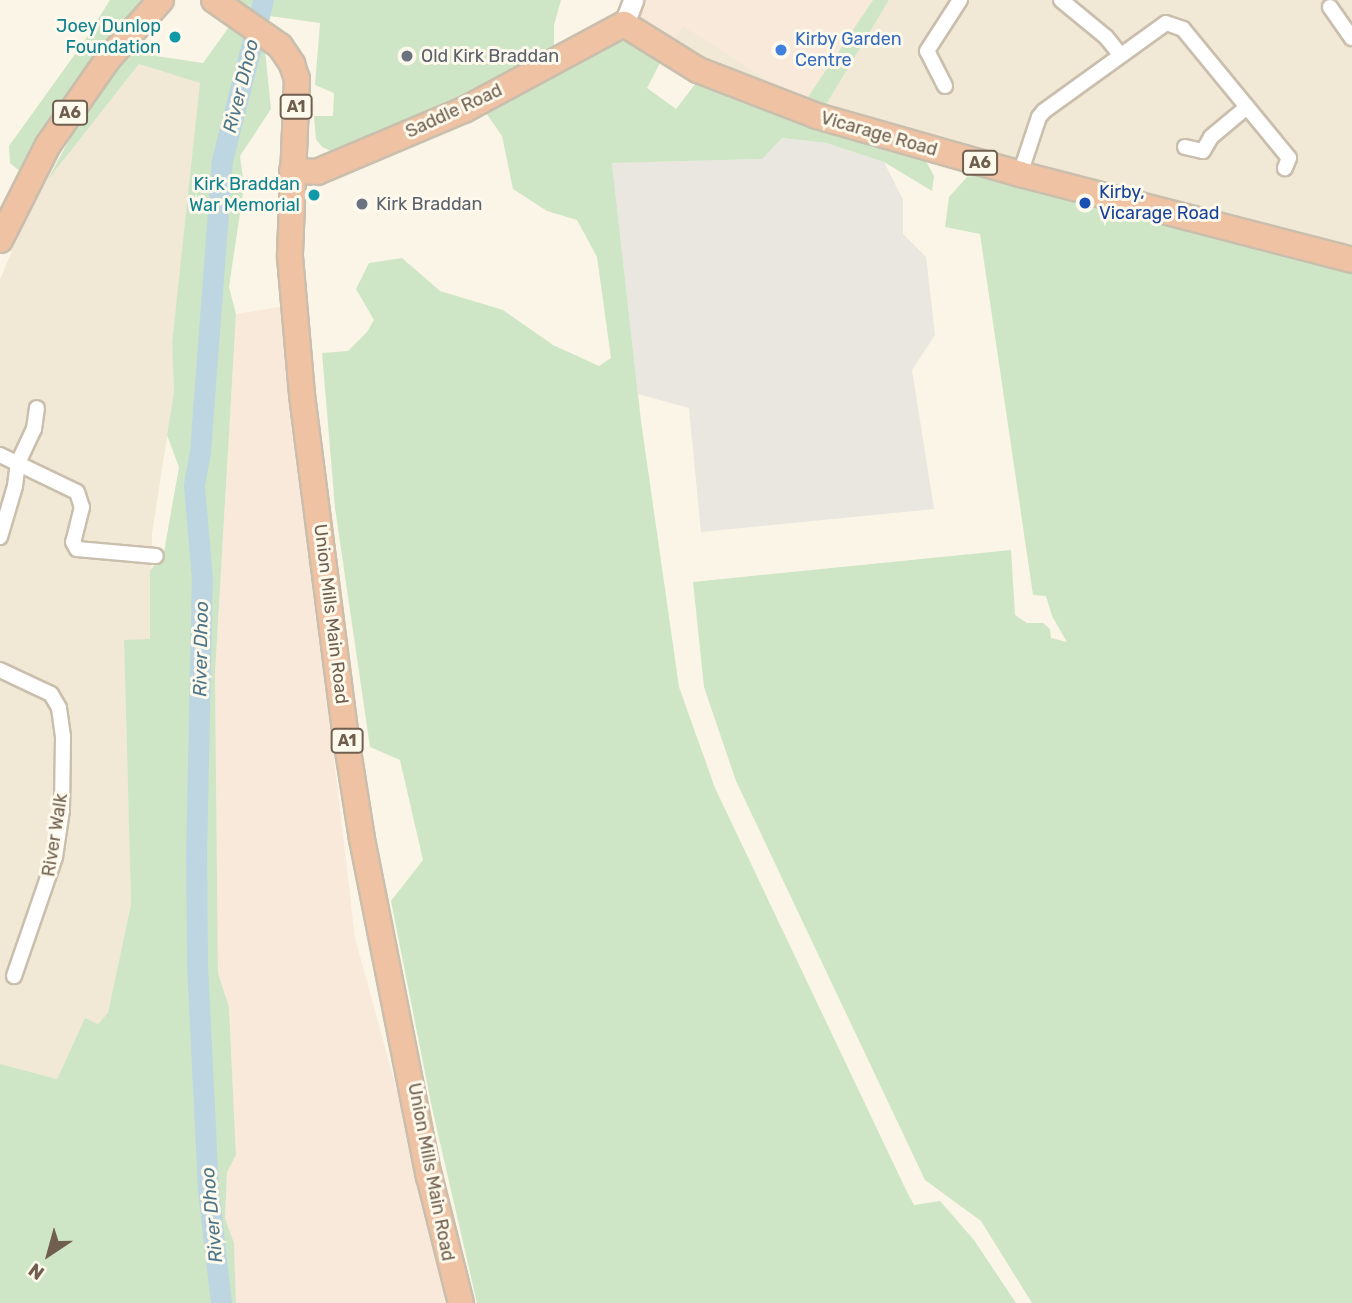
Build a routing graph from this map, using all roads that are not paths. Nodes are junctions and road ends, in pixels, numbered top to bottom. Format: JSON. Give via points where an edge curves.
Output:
{"nodes":[{"id":1,"x":161,"y":0,"type":"edge"},
{"id":2,"x":214,"y":0,"type":"edge"},
{"id":3,"x":633,"y":0,"type":"edge"},
{"id":4,"x":960,"y":0,"type":"edge"},
{"id":5,"x":1061,"y":0,"type":"edge"},
{"id":6,"x":1330,"y":7,"type":"dead end"},
{"id":7,"x":624,"y":24,"type":"junction"},
{"id":8,"x":1352,"y":38,"type":"edge"},
{"id":9,"x":1120,"y":54,"type":"junction"},
{"id":10,"x":945,"y":86,"type":"dead end"},
{"id":11,"x":1247,"y":107,"type":"junction"},
{"id":12,"x":1185,"y":147,"type":"dead end"},
{"id":13,"x":1291,"y":162,"type":"dead end"},
{"id":14,"x":292,"y":171,"type":"junction"},
{"id":15,"x":1020,"y":174,"type":"junction"},
{"id":16,"x":0,"y":240,"type":"edge"},
{"id":17,"x":1352,"y":260,"type":"edge"},
{"id":18,"x":37,"y":408,"type":"dead end"},
{"id":19,"x":0,"y":455,"type":"edge"},
{"id":20,"x":18,"y":463,"type":"junction"},
{"id":21,"x":0,"y":537,"type":"edge"},
{"id":22,"x":156,"y":556,"type":"dead end"},
{"id":23,"x":0,"y":670,"type":"edge"},
{"id":24,"x":14,"y":976,"type":"dead end"},
{"id":25,"x":461,"y":1303,"type":"edge"}],
"edges":[{"from":1,"to":16,"type":"highway","number":"A6","via":[[108,59],[48,145]]},
{"from":2,"to":14,"type":"highway","name":"Union Mills Main Road","number":"A1","via":[[280,46],[292,64],[297,79]]},
{"from":3,"to":7,"type":"main road"},
{"from":4,"to":10,"type":"street","via":[[927,51]]},
{"from":5,"to":9,"type":"street"},
{"from":6,"to":8,"type":"street"},
{"from":7,"to":14,"type":"highway","name":"Saddle Road","via":[[464,110],[317,172]]},
{"from":7,"to":15,"type":"highway","name":"Vicarage Road","number":"A6","via":[[698,70],[769,99]]},
{"from":9,"to":11,"type":"street","via":[[1166,23],[1174,23]]},
{"from":9,"to":15,"type":"street","via":[[1039,117]]},
{"from":11,"to":12,"type":"street","via":[[1211,137],[1210,152]]},
{"from":11,"to":13,"type":"street"},
{"from":14,"to":25,"type":"highway","name":"Union Mills Main Road","number":"A1","via":[[289,257],[301,383],[356,803],[429,1176]]},
{"from":15,"to":17,"type":"highway","name":"Vicarage Road","number":"A6"},
{"from":18,"to":20,"type":"street","via":[[34,429]]},
{"from":19,"to":20,"type":"street"},
{"from":20,"to":21,"type":"street"},
{"from":20,"to":22,"type":"street","via":[[77,492],[82,507],[73,542],[77,549]]},
{"from":23,"to":24,"type":"street","name":"River Walk","via":[[49,689],[59,708],[63,737],[62,810],[47,885]]}]}
